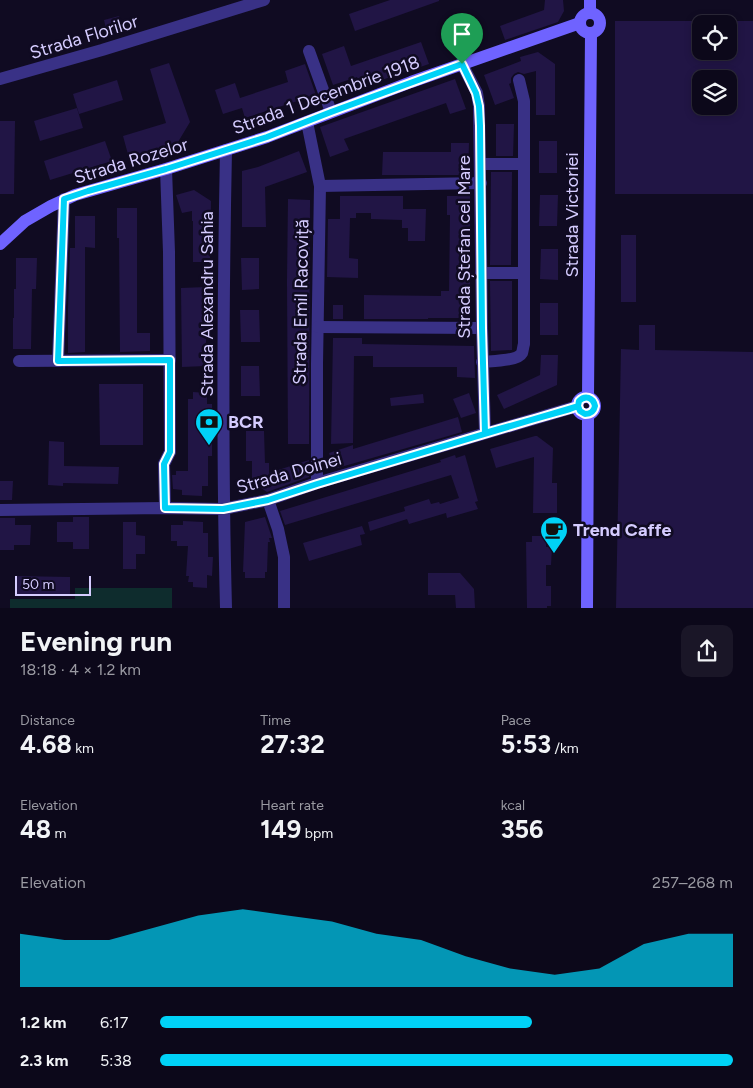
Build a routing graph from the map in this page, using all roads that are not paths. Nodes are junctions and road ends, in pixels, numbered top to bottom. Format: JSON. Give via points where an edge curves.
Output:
{"nodes":[{"id":1,"x":264,"y":0,"type":"edge"},
{"id":2,"x":590,"y":0,"type":"edge"},
{"id":3,"x":590,"y":13,"type":"junction"},
{"id":4,"x":580,"y":23,"type":"junction"},
{"id":5,"x":590,"y":34,"type":"junction"},
{"id":6,"x":309,"y":51,"type":"dead end"},
{"id":7,"x":462,"y":64,"type":"junction"},
{"id":8,"x":0,"y":79,"type":"edge"},
{"id":9,"x":519,"y":80,"type":"dead end"},
{"id":10,"x":331,"y":112,"type":"junction"},
{"id":11,"x":307,"y":122,"type":"junction"},
{"id":12,"x":226,"y":150,"type":"junction"},
{"id":13,"x":480,"y":164,"type":"junction"},
{"id":14,"x":524,"y":164,"type":"junction"},
{"id":15,"x":166,"y":169,"type":"junction"},
{"id":16,"x":481,"y":183,"type":"junction"},
{"id":17,"x":320,"y":186,"type":"junction"},
{"id":18,"x":64,"y":199,"type":"junction"},
{"id":19,"x":0,"y":244,"type":"edge"},
{"id":20,"x":481,"y":273,"type":"junction"},
{"id":21,"x":524,"y":273,"type":"junction"},
{"id":22,"x":318,"y":327,"type":"junction"},
{"id":23,"x":482,"y":328,"type":"junction"},
{"id":24,"x":170,"y":360,"type":"junction"},
{"id":25,"x":19,"y":361,"type":"dead end"},
{"id":26,"x":58,"y":361,"type":"junction"},
{"id":27,"x":482,"y":362,"type":"junction"},
{"id":28,"x":583,"y":410,"type":"junction"},
{"id":29,"x":485,"y":433,"type":"junction"},
{"id":30,"x":317,"y":484,"type":"junction"},
{"id":31,"x":268,"y":500,"type":"junction"},
{"id":32,"x":165,"y":508,"type":"junction"},
{"id":33,"x":223,"y":509,"type":"junction"},
{"id":34,"x":0,"y":510,"type":"edge"},
{"id":35,"x":226,"y":608,"type":"edge"},
{"id":36,"x":284,"y":608,"type":"edge"},
{"id":37,"x":587,"y":608,"type":"edge"}],
"edges":[{"from":1,"to":8,"type":"street","name":"Strada Florilor"},
{"from":2,"to":3,"type":"main road"},
{"from":3,"to":4,"type":"main road","via":[[584,15]]},
{"from":3,"to":5,"type":"main road","via":[[598,17],[600,26],[597,32]]},
{"from":4,"to":5,"type":"main road","via":[[582,29]]},
{"from":4,"to":7,"type":"main road","name":"Strada 1 Decembrie 1918"},
{"from":5,"to":28,"type":"main road","name":"Strada Victoriei","via":[[588,397],[595,406],[593,411]]},
{"from":6,"to":10,"type":"street"},
{"from":7,"to":10,"type":"main road","name":"Strada 1 Decembrie 1918"},
{"from":7,"to":13,"type":"street","name":"Strada Ștefan cel Mare","via":[[479,106]]},
{"from":9,"to":14,"type":"street","via":[[524,100]]},
{"from":10,"to":11,"type":"main road","name":"Strada 1 Decembrie 1918"},
{"from":11,"to":12,"type":"main road","name":"Strada 1 Decembrie 1918"},
{"from":11,"to":17,"type":"street","name":"Strada Emil Racoviță"},
{"from":12,"to":15,"type":"main road","name":"Strada Rozelor"},
{"from":12,"to":33,"type":"street","name":"Strada Alexandru Sahia"},
{"from":13,"to":14,"type":"street"},
{"from":13,"to":16,"type":"street","name":"Strada Ștefan cel Mare"},
{"from":14,"to":21,"type":"street"},
{"from":15,"to":18,"type":"main road","name":"Strada Rozelor"},
{"from":15,"to":24,"type":"street"},
{"from":16,"to":17,"type":"street"},
{"from":16,"to":20,"type":"street","name":"Strada Ștefan cel Mare"},
{"from":17,"to":22,"type":"street","name":"Strada Emil Racoviță"},
{"from":18,"to":19,"type":"main road","name":"Strada Rozelor","via":[[26,221]]},
{"from":18,"to":26,"type":"street"},
{"from":20,"to":21,"type":"street"},
{"from":20,"to":23,"type":"street","name":"Strada Ștefan cel Mare"},
{"from":21,"to":27,"type":"street","via":[[522,353],[514,358]]},
{"from":22,"to":23,"type":"street"},
{"from":22,"to":30,"type":"street","name":"Strada Emil Racoviță"},
{"from":23,"to":27,"type":"street","name":"Strada Ștefan cel Mare"},
{"from":24,"to":26,"type":"street"},
{"from":24,"to":32,"type":"street","via":[[170,452],[164,464]]},
{"from":25,"to":26,"type":"street"},
{"from":27,"to":29,"type":"street","name":"Strada Ștefan cel Mare"},
{"from":28,"to":29,"type":"street","name":"Strada Doinei"},
{"from":28,"to":37,"type":"main road"},
{"from":29,"to":30,"type":"street","name":"Strada Doinei"},
{"from":30,"to":31,"type":"street","name":"Strada Doinei"},
{"from":31,"to":33,"type":"street","name":"Strada Doinei"},
{"from":31,"to":36,"type":"street","via":[[284,557]]},
{"from":32,"to":33,"type":"street","name":"Strada Doinei"},
{"from":32,"to":34,"type":"street","name":"Strada Doinei"},
{"from":33,"to":35,"type":"street","name":"Strada Alexandru Sahia"}]}
